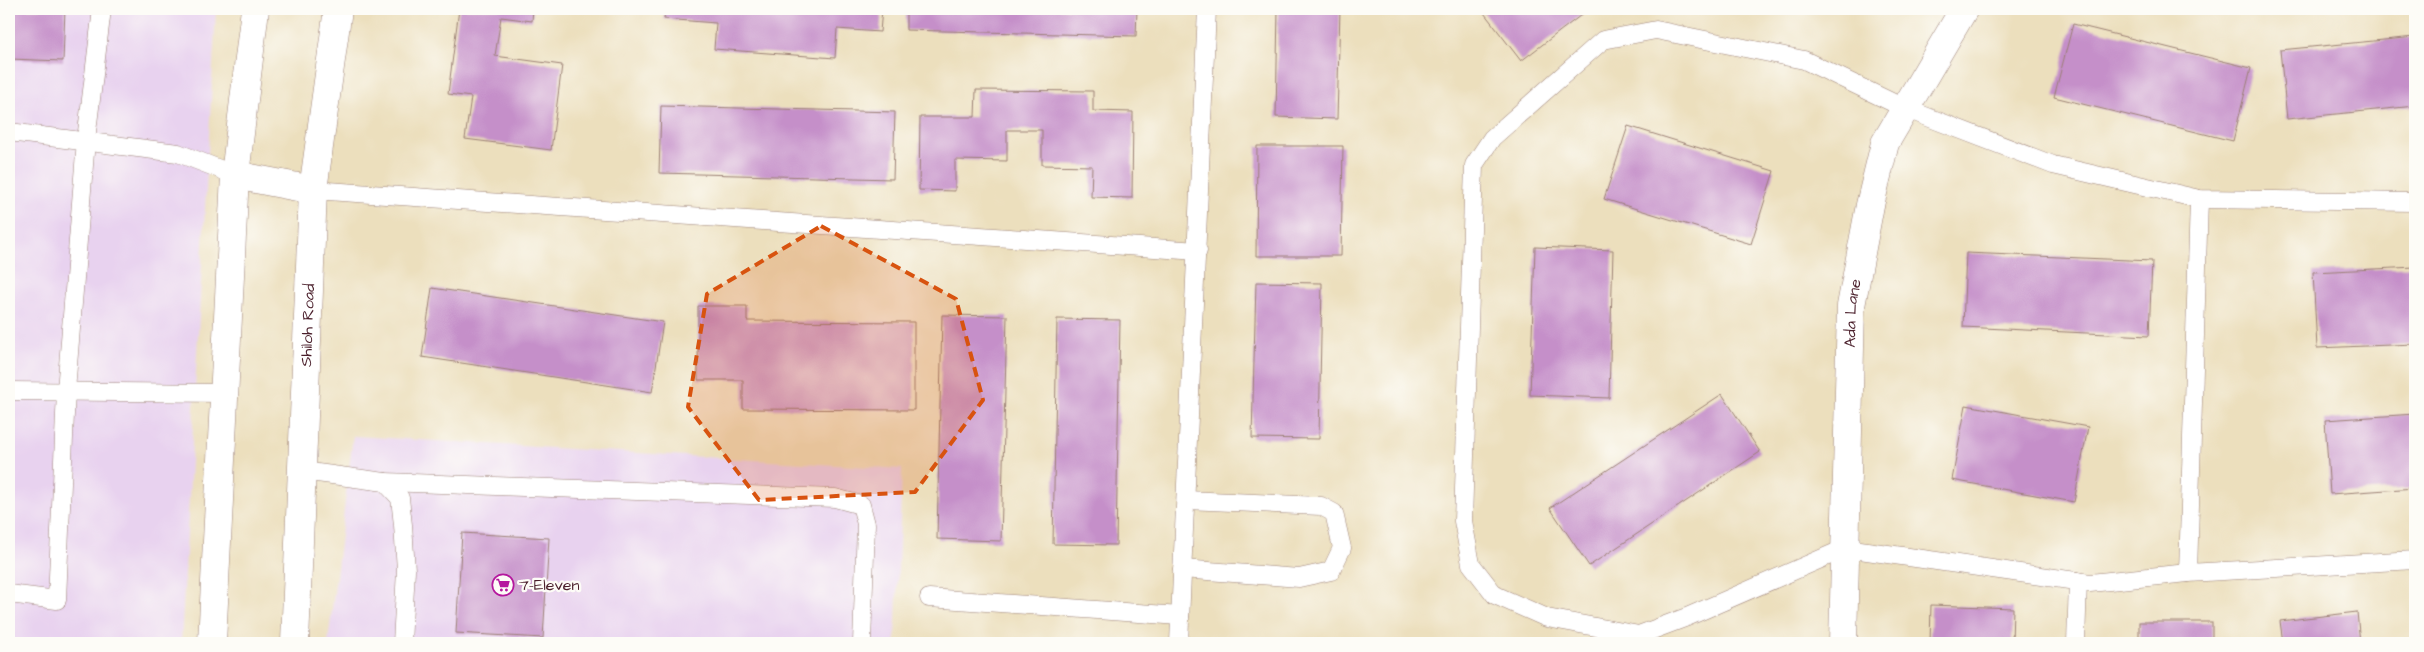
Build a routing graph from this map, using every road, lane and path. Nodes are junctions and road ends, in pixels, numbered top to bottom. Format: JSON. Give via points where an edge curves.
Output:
{"nodes":[{"id":1,"x":102,"y":9,"type":"edge"},
{"id":2,"x":255,"y":9,"type":"edge"},
{"id":3,"x":338,"y":9,"type":"edge"},
{"id":4,"x":1207,"y":9,"type":"edge"},
{"id":5,"x":1964,"y":9,"type":"edge"},
{"id":6,"x":1904,"y":108,"type":"junction"},
{"id":7,"x":9,"y":132,"type":"edge"},
{"id":8,"x":86,"y":140,"type":"junction"},
{"id":9,"x":235,"y":175,"type":"junction"},
{"id":10,"x":313,"y":190,"type":"junction"},
{"id":11,"x":2200,"y":199,"type":"junction"},
{"id":12,"x":2415,"y":202,"type":"edge"},
{"id":13,"x":1198,"y":251,"type":"junction"},
{"id":14,"x":9,"y":391,"type":"edge"},
{"id":15,"x":66,"y":391,"type":"junction"},
{"id":16,"x":224,"y":393,"type":"junction"},
{"id":17,"x":302,"y":471,"type":"junction"},
{"id":18,"x":385,"y":482,"type":"junction"},
{"id":19,"x":1186,"y":500,"type":"junction"},
{"id":20,"x":1846,"y":548,"type":"junction"},
{"id":21,"x":2415,"y":560,"type":"edge"},
{"id":22,"x":1182,"y":568,"type":"junction"},
{"id":23,"x":2188,"y":573,"type":"junction"},
{"id":24,"x":2078,"y":581,"type":"junction"},
{"id":25,"x":9,"y":594,"type":"edge"},
{"id":26,"x":929,"y":598,"type":"dead end"},
{"id":27,"x":1180,"y":616,"type":"junction"},
{"id":28,"x":212,"y":643,"type":"edge"},
{"id":29,"x":295,"y":643,"type":"edge"},
{"id":30,"x":402,"y":643,"type":"edge"},
{"id":31,"x":862,"y":643,"type":"edge"},
{"id":32,"x":1179,"y":643,"type":"edge"},
{"id":33,"x":1843,"y":643,"type":"edge"},
{"id":34,"x":2076,"y":643,"type":"edge"}],
"edges":[{"from":1,"to":8,"type":"lane"},
{"from":2,"to":9,"type":"main road"},
{"from":3,"to":10,"type":"main road","name":"Shiloh Road"},
{"from":4,"to":13,"type":"lane"},
{"from":5,"to":6,"type":"main road","name":"Ada Lane"},
{"from":6,"to":11,"type":"lane","via":[[2053,165]]},
{"from":6,"to":20,"type":"main road","name":"Ada Lane","via":[[1885,143],[1851,306]]},
{"from":6,"to":20,"type":"lane","via":[[1804,60],[1656,30],[1603,40],[1492,138],[1474,165],[1463,521],[1471,564],[1495,595],[1547,618],[1639,635]]},
{"from":7,"to":8,"type":"lane"},
{"from":8,"to":9,"type":"lane","via":[[178,153]]},
{"from":8,"to":15,"type":"lane"},
{"from":9,"to":10,"type":"main road"},
{"from":9,"to":16,"type":"main road"},
{"from":10,"to":13,"type":"lane"},
{"from":10,"to":17,"type":"main road","name":"Shiloh Road"},
{"from":11,"to":12,"type":"lane"},
{"from":11,"to":23,"type":"lane"},
{"from":13,"to":19,"type":"lane"},
{"from":14,"to":15,"type":"lane"},
{"from":15,"to":16,"type":"lane"},
{"from":15,"to":25,"type":"lane","via":[[57,600]]},
{"from":16,"to":28,"type":"main road"},
{"from":17,"to":18,"type":"lane"},
{"from":17,"to":29,"type":"main road","name":"Shiloh Road"},
{"from":18,"to":30,"type":"lane","via":[[400,498],[403,525],[406,570]]},
{"from":18,"to":31,"type":"lane","via":[[835,498],[861,505],[866,524]]},
{"from":19,"to":22,"type":"lane"},
{"from":19,"to":22,"type":"lane","via":[[1322,506],[1334,513],[1342,548],[1332,572],[1299,578]]},
{"from":20,"to":24,"type":"lane"},
{"from":20,"to":33,"type":"main road","name":"Ada Lane"},
{"from":21,"to":23,"type":"lane"},
{"from":22,"to":27,"type":"lane"},
{"from":23,"to":24,"type":"lane","via":[[2090,583]]},
{"from":24,"to":34,"type":"lane"},
{"from":26,"to":27,"type":"lane"},
{"from":27,"to":32,"type":"lane"}]}
